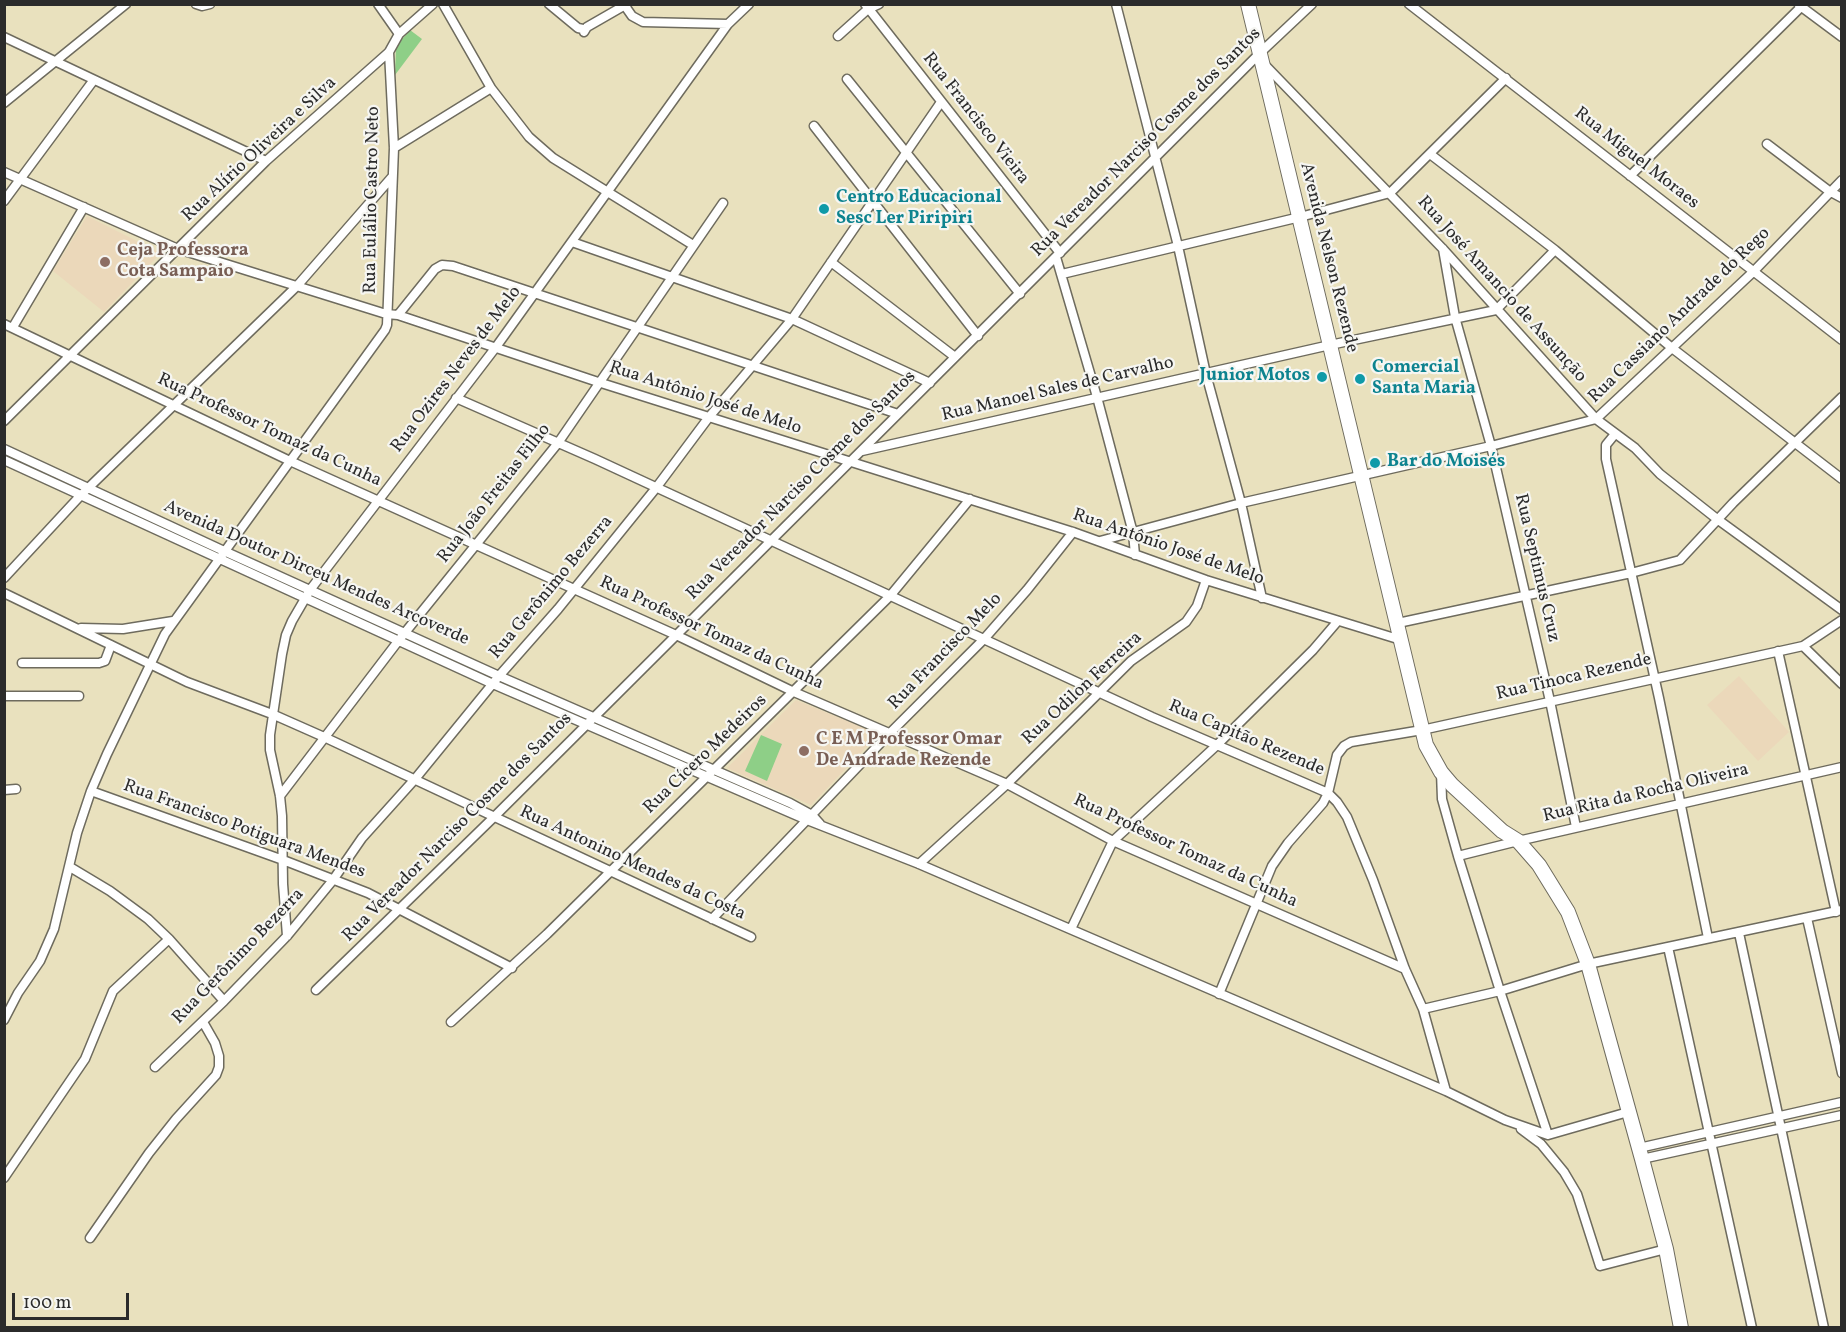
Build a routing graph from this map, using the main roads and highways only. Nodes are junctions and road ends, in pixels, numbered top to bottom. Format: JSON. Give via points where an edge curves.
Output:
{"nodes":[{"id":1,"x":1248,"y":4,"type":"edge"},
{"id":2,"x":1681,"y":1328,"type":"edge"}],
"edges":[{"from":1,"to":2,"type":"main road","name":"Avenida Nelson Rezende","via":[[1422,730],[1442,772],[1502,831],[1518,841],[1564,904],[1588,964],[1666,1249]]}]}
